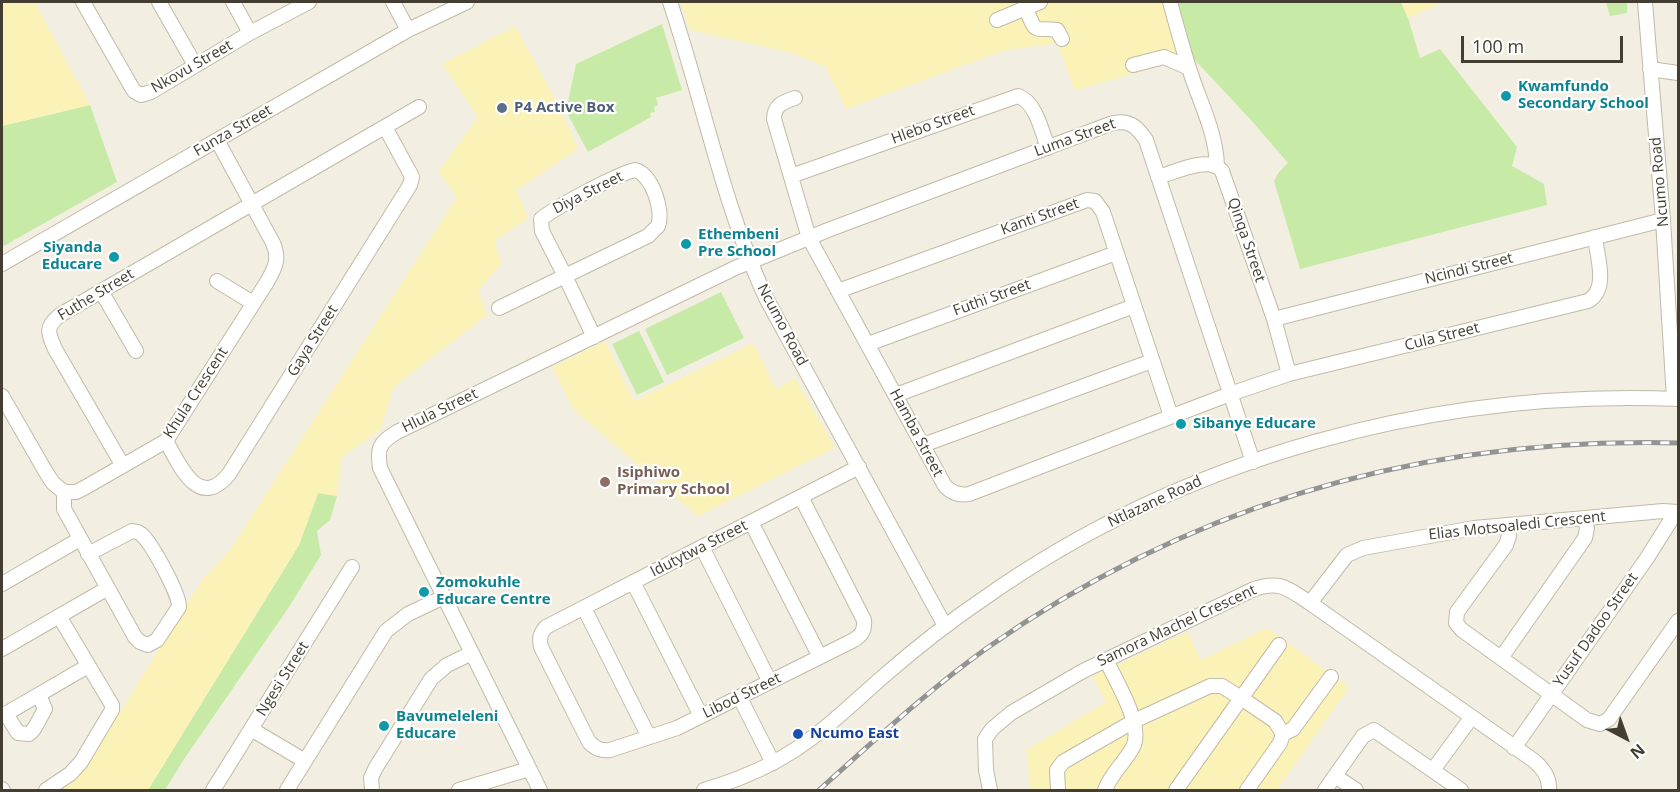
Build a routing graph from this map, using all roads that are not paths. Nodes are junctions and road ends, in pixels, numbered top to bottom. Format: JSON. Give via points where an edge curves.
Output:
{"nodes":[{"id":1,"x":83,"y":2,"type":"edge"},
{"id":2,"x":159,"y":2,"type":"edge"},
{"id":3,"x":233,"y":2,"type":"edge"},
{"id":4,"x":309,"y":2,"type":"edge"},
{"id":5,"x":393,"y":2,"type":"edge"},
{"id":6,"x":467,"y":2,"type":"edge"},
{"id":7,"x":670,"y":2,"type":"edge"},
{"id":8,"x":1040,"y":2,"type":"edge"},
{"id":9,"x":1170,"y":2,"type":"edge"},
{"id":10,"x":1645,"y":2,"type":"edge"},
{"id":11,"x":1026,"y":9,"type":"junction"},
{"id":12,"x":998,"y":20,"type":"dead end"},
{"id":13,"x":408,"y":30,"type":"junction"},
{"id":14,"x":250,"y":33,"type":"junction"},
{"id":15,"x":1062,"y":39,"type":"dead end"},
{"id":16,"x":195,"y":65,"type":"junction"},
{"id":17,"x":1133,"y":65,"type":"dead end"},
{"id":18,"x":1189,"y":68,"type":"junction"},
{"id":19,"x":1650,"y":69,"type":"junction"},
{"id":20,"x":1678,"y":73,"type":"edge"},
{"id":21,"x":795,"y":98,"type":"dead end"},
{"id":22,"x":419,"y":107,"type":"dead end"},
{"id":23,"x":385,"y":126,"type":"junction"},
{"id":24,"x":217,"y":140,"type":"junction"},
{"id":25,"x":1048,"y":148,"type":"junction"},
{"id":26,"x":1217,"y":166,"type":"junction"},
{"id":27,"x":791,"y":176,"type":"junction"},
{"id":28,"x":1158,"y":177,"type":"junction"},
{"id":29,"x":251,"y":204,"type":"junction"},
{"id":30,"x":1663,"y":220,"type":"junction"},
{"id":31,"x":1595,"y":237,"type":"junction"},
{"id":32,"x":809,"y":238,"type":"junction"},
{"id":33,"x":1116,"y":253,"type":"junction"},
{"id":34,"x":749,"y":261,"type":"junction"},
{"id":35,"x":2,"y":264,"type":"edge"},
{"id":36,"x":565,"y":276,"type":"junction"},
{"id":37,"x":217,"y":281,"type":"dead end"},
{"id":38,"x":101,"y":291,"type":"junction"},
{"id":39,"x":838,"y":291,"type":"junction"},
{"id":40,"x":253,"y":303,"type":"junction"},
{"id":41,"x":1134,"y":306,"type":"junction"},
{"id":42,"x":499,"y":308,"type":"dead end"},
{"id":43,"x":1274,"y":318,"type":"junction"},
{"id":44,"x":594,"y":337,"type":"junction"},
{"id":45,"x":868,"y":344,"type":"junction"},
{"id":46,"x":136,"y":351,"type":"dead end"},
{"id":47,"x":1152,"y":361,"type":"junction"},
{"id":48,"x":1288,"y":374,"type":"junction"},
{"id":49,"x":1230,"y":394,"type":"junction"},
{"id":50,"x":896,"y":395,"type":"junction"},
{"id":51,"x":2,"y":396,"type":"edge"},
{"id":52,"x":1676,"y":398,"type":"edge"},
{"id":53,"x":1171,"y":416,"type":"junction"},
{"id":54,"x":166,"y":441,"type":"junction"},
{"id":55,"x":923,"y":445,"type":"junction"},
{"id":56,"x":1253,"y":462,"type":"junction"},
{"id":57,"x":123,"y":466,"type":"junction"},
{"id":58,"x":859,"y":467,"type":"junction"},
{"id":59,"x":64,"y":492,"type":"junction"},
{"id":60,"x":801,"y":497,"type":"junction"},
{"id":61,"x":1678,"y":512,"type":"edge"},
{"id":62,"x":1585,"y":519,"type":"junction"},
{"id":63,"x":751,"y":522,"type":"junction"},
{"id":64,"x":1508,"y":526,"type":"junction"},
{"id":65,"x":80,"y":539,"type":"junction"},
{"id":66,"x":702,"y":547,"type":"junction"},
{"id":67,"x":88,"y":554,"type":"junction"},
{"id":68,"x":352,"y":567,"type":"dead end"},
{"id":69,"x":633,"y":582,"type":"junction"},
{"id":70,"x":2,"y":584,"type":"edge"},
{"id":71,"x":108,"y":588,"type":"junction"},
{"id":72,"x":444,"y":597,"type":"junction"},
{"id":73,"x":1310,"y":603,"type":"junction"},
{"id":74,"x":584,"y":608,"type":"junction"},
{"id":75,"x":59,"y":616,"type":"junction"},
{"id":76,"x":1678,"y":621,"type":"edge"},
{"id":77,"x":945,"y":627,"type":"junction"},
{"id":78,"x":541,"y":633,"type":"joint"},
{"id":79,"x":1279,"y":645,"type":"dead end"},
{"id":80,"x":2,"y":649,"type":"edge"},
{"id":81,"x":472,"y":653,"type":"junction"},
{"id":82,"x":819,"y":657,"type":"junction"},
{"id":83,"x":1501,"y":658,"type":"junction"},
{"id":84,"x":1106,"y":660,"type":"junction"},
{"id":85,"x":88,"y":666,"type":"junction"},
{"id":86,"x":1331,"y":677,"type":"dead end"},
{"id":87,"x":770,"y":682,"type":"junction"},
{"id":88,"x":39,"y":694,"type":"junction"},
{"id":89,"x":1551,"y":694,"type":"junction"},
{"id":90,"x":740,"y":698,"type":"junction"},
{"id":91,"x":1241,"y":698,"type":"junction"},
{"id":92,"x":4,"y":715,"type":"edge"},
{"id":93,"x":701,"y":716,"type":"junction"},
{"id":94,"x":1471,"y":718,"type":"junction"},
{"id":95,"x":1134,"y":721,"type":"junction"},
{"id":96,"x":251,"y":729,"type":"junction"},
{"id":97,"x":1283,"y":734,"type":"junction"},
{"id":98,"x":649,"y":737,"type":"junction"},
{"id":99,"x":1514,"y":748,"type":"junction"},
{"id":100,"x":305,"y":761,"type":"junction"},
{"id":101,"x":773,"y":763,"type":"junction"},
{"id":102,"x":529,"y":769,"type":"junction"},
{"id":103,"x":1433,"y":770,"type":"junction"},
{"id":104,"x":1335,"y":776,"type":"junction"},
{"id":105,"x":46,"y":790,"type":"edge"},
{"id":106,"x":213,"y":790,"type":"edge"},
{"id":107,"x":287,"y":790,"type":"edge"},
{"id":108,"x":372,"y":790,"type":"edge"},
{"id":109,"x":459,"y":790,"type":"edge"},
{"id":110,"x":540,"y":790,"type":"edge"},
{"id":111,"x":704,"y":790,"type":"edge"},
{"id":112,"x":990,"y":790,"type":"edge"},
{"id":113,"x":1058,"y":790,"type":"edge"},
{"id":114,"x":1105,"y":790,"type":"edge"},
{"id":115,"x":1176,"y":790,"type":"edge"},
{"id":116,"x":1246,"y":790,"type":"edge"},
{"id":117,"x":1325,"y":790,"type":"edge"},
{"id":118,"x":1356,"y":790,"type":"edge"},
{"id":119,"x":1461,"y":790,"type":"edge"},
{"id":120,"x":1549,"y":790,"type":"edge"}],
"edges":[{"from":1,"to":16,"type":"street","name":"Nkovu Street","via":[[137,93],[151,92]]},
{"from":2,"to":16,"type":"street"},
{"from":3,"to":14,"type":"street"},
{"from":4,"to":14,"type":"street","name":"Nkovu Street"},
{"from":5,"to":13,"type":"street"},
{"from":6,"to":13,"type":"street","name":"Funza Street"},
{"from":7,"to":34,"type":"street","name":"Ncumo Road","via":[[714,157]]},
{"from":8,"to":11,"type":"street"},
{"from":9,"to":18,"type":"street","name":"Qinqa Street"},
{"from":10,"to":19,"type":"street","name":"Ncumo Road"},
{"from":11,"to":12,"type":"street"},
{"from":11,"to":15,"type":"street","via":[[1037,31],[1057,30]]},
{"from":13,"to":24,"type":"street","name":"Funza Street"},
{"from":14,"to":16,"type":"street","name":"Nkovu Street"},
{"from":17,"to":18,"type":"street","via":[[1164,57]]},
{"from":18,"to":26,"type":"street","name":"Qinqa Street","via":[[1213,134]]},
{"from":19,"to":20,"type":"street"},
{"from":19,"to":30,"type":"street","name":"Ncumo Road"},
{"from":21,"to":27,"type":"street","via":[[776,108],[774,119]]},
{"from":22,"to":23,"type":"street"},
{"from":23,"to":29,"type":"street"},
{"from":23,"to":54,"type":"street","name":"Gaya Street","via":[[410,171],[410,185],[229,474],[212,488],[194,484]]},
{"from":24,"to":29,"type":"street","name":"Khula Crescent"},
{"from":24,"to":35,"type":"street","name":"Funza Street"},
{"from":25,"to":27,"type":"street","name":"Hlebo Street","via":[[1030,105],[1018,96]]},
{"from":25,"to":28,"type":"street","name":"Luma Street","via":[[1125,121],[1142,134]]},
{"from":25,"to":32,"type":"street","name":"Luma Street"},
{"from":26,"to":28,"type":"street","via":[[1208,163]]},
{"from":26,"to":43,"type":"street","name":"Qinqa Street"},
{"from":27,"to":32,"type":"street"},
{"from":28,"to":49,"type":"street","name":"Luma Street"},
{"from":29,"to":38,"type":"street","name":"Futhe Street"},
{"from":29,"to":40,"type":"street","name":"Khula Crescent","via":[[277,252],[274,268]]},
{"from":30,"to":31,"type":"street","name":"Ncindi Street"},
{"from":30,"to":52,"type":"street","name":"Ncumo Road"},
{"from":31,"to":43,"type":"street","name":"Ncindi Street"},
{"from":31,"to":48,"type":"street","name":"Cula Street","via":[[1601,284],[1588,301]]},
{"from":32,"to":34,"type":"street","name":"Luma Street"},
{"from":32,"to":39,"type":"street","name":"Hamba Street"},
{"from":33,"to":39,"type":"street","name":"Kanti Street","via":[[1099,205],[1087,200]]},
{"from":33,"to":41,"type":"street","name":"Kanti Street"},
{"from":33,"to":45,"type":"street","name":"Futhi Street"},
{"from":34,"to":44,"type":"street","name":"Hlula Street"},
{"from":34,"to":58,"type":"street","name":"Ncumo Road"},
{"from":36,"to":36,"type":"street","name":"Diya Street","via":[[648,236],[658,226],[660,214],[645,174],[630,172],[542,219],[542,231]]},
{"from":36,"to":42,"type":"street"},
{"from":36,"to":44,"type":"street","name":"Diya Street"},
{"from":37,"to":40,"type":"street"},
{"from":38,"to":46,"type":"street"},
{"from":38,"to":57,"type":"street","name":"Futhe Street","via":[[51,322],[49,334]]},
{"from":39,"to":45,"type":"street","name":"Hamba Street"},
{"from":40,"to":54,"type":"street","name":"Khula Crescent"},
{"from":41,"to":47,"type":"street","name":"Kanti Street"},
{"from":41,"to":50,"type":"street"},
{"from":43,"to":48,"type":"street","name":"Qinqa Street"},
{"from":44,"to":72,"type":"street","name":"Hlula Street","via":[[385,439],[378,452],[380,468]]},
{"from":45,"to":50,"type":"street","name":"Hamba Street"},
{"from":47,"to":53,"type":"street","name":"Kanti Street"},
{"from":47,"to":55,"type":"street"},
{"from":48,"to":49,"type":"street","name":"Cula Street"},
{"from":49,"to":53,"type":"street","name":"Hamba Street"},
{"from":49,"to":56,"type":"street","name":"Luma Street"},
{"from":50,"to":55,"type":"street","name":"Hamba Street"},
{"from":51,"to":59,"type":"street","via":[[47,474]]},
{"from":52,"to":56,"type":"street","name":"Ntlazane Road","via":[[1542,400],[1444,412],[1315,441]]},
{"from":53,"to":55,"type":"street","name":"Hamba Street","via":[[965,495],[953,493],[945,486]]},
{"from":54,"to":57,"type":"street","name":"Khula Crescent"},
{"from":56,"to":77,"type":"street","name":"Ntlazane Road","via":[[1176,492],[1091,532],[1009,580]]},
{"from":57,"to":59,"type":"street","name":"Khula Crescent","via":[[76,492]]},
{"from":58,"to":60,"type":"street","name":"Idutytwa Street"},
{"from":58,"to":77,"type":"street","name":"Ncumo Road"},
{"from":59,"to":65,"type":"street","via":[[64,509]]},
{"from":60,"to":63,"type":"street","name":"Idutytwa Street"},
{"from":60,"to":82,"type":"street","name":"Libod Street","via":[[865,627],[857,638]]},
{"from":61,"to":62,"type":"street","name":"Elias Motsoaledi Crescent"},
{"from":61,"to":89,"type":"street","name":"Yusuf Dadoo Street"},
{"from":62,"to":64,"type":"street","name":"Elias Motsoaledi Crescent"},
{"from":62,"to":83,"type":"street","via":[[1587,532],[1583,541]]},
{"from":63,"to":66,"type":"street","name":"Idutytwa Street"},
{"from":63,"to":82,"type":"street"},
{"from":64,"to":73,"type":"street","name":"Elias Motsoaledi Crescent","via":[[1436,534],[1354,551],[1338,565]]},
{"from":64,"to":83,"type":"street","via":[[1506,545],[1455,619],[1458,627]]},
{"from":65,"to":67,"type":"street"},
{"from":65,"to":70,"type":"street"},
{"from":66,"to":69,"type":"street","name":"Idutytwa Street"},
{"from":66,"to":87,"type":"street"},
{"from":67,"to":71,"type":"street"},
{"from":67,"to":71,"type":"street","via":[[136,532],[144,538],[175,588],[178,607],[148,645],[135,637]]},
{"from":68,"to":96,"type":"street","name":"Ngesi Street"},
{"from":69,"to":74,"type":"street","name":"Idutytwa Street"},
{"from":69,"to":93,"type":"street"},
{"from":71,"to":75,"type":"street"},
{"from":72,"to":81,"type":"street","name":"Hlula Street"},
{"from":72,"to":100,"type":"street","via":[[408,614],[386,632]]},
{"from":73,"to":84,"type":"street","name":"Samora Machel Crescent","via":[[1290,590],[1268,584]]},
{"from":73,"to":94,"type":"street","name":"Samora Machel Crescent"},
{"from":74,"to":78,"type":"street","name":"Idutytwa Street"},
{"from":74,"to":98,"type":"street"},
{"from":75,"to":80,"type":"street"},
{"from":75,"to":85,"type":"street"},
{"from":76,"to":89,"type":"street","via":[[1605,722],[1587,720]]},
{"from":77,"to":101,"type":"street","name":"Ntlazane Road","via":[[821,731]]},
{"from":78,"to":98,"type":"street","name":"Libod Street","via":[[541,647],[595,748],[610,750]]},
{"from":79,"to":91,"type":"street"},
{"from":81,"to":102,"type":"street","name":"Hlula Street"},
{"from":81,"to":108,"type":"street","via":[[447,665],[431,679],[375,769]]},
{"from":82,"to":87,"type":"street","name":"Libod Street"},
{"from":83,"to":89,"type":"street"},
{"from":84,"to":95,"type":"street"},
{"from":84,"to":112,"type":"street","name":"Samora Machel Crescent","via":[[1022,706],[992,729],[984,748]]},
{"from":85,"to":88,"type":"street"},
{"from":85,"to":105,"type":"street","via":[[112,710],[81,762]]},
{"from":86,"to":97,"type":"street","via":[[1293,729]]},
{"from":87,"to":90,"type":"street","name":"Libod Street"},
{"from":88,"to":92,"type":"street"},
{"from":88,"to":92,"type":"street","via":[[45,709],[29,734],[18,732]]},
{"from":89,"to":99,"type":"street","name":"Yusuf Dadoo Street"},
{"from":90,"to":93,"type":"street","name":"Libod Street"},
{"from":90,"to":101,"type":"street"},
{"from":91,"to":95,"type":"street","via":[[1222,686],[1210,686]]},
{"from":91,"to":97,"type":"street","via":[[1275,721]]},
{"from":91,"to":115,"type":"street"},
{"from":93,"to":98,"type":"street","name":"Libod Street"},
{"from":94,"to":99,"type":"street","name":"Samora Machel Crescent"},
{"from":94,"to":103,"type":"street"},
{"from":95,"to":113,"type":"street","via":[[1063,762],[1057,770]]},
{"from":95,"to":114,"type":"street","via":[[1137,737],[1133,748]]},
{"from":96,"to":100,"type":"street"},
{"from":96,"to":106,"type":"street","name":"Ngesi Street"},
{"from":97,"to":116,"type":"street"},
{"from":99,"to":120,"type":"street","name":"Samora Machel Crescent","via":[[1541,766]]},
{"from":100,"to":107,"type":"street"},
{"from":101,"to":111,"type":"street","name":"Ntlazane Road"},
{"from":102,"to":109,"type":"street"},
{"from":102,"to":110,"type":"street","name":"Hlula Street"},
{"from":103,"to":104,"type":"street","via":[[1374,730],[1363,736]]},
{"from":103,"to":119,"type":"street"},
{"from":104,"to":117,"type":"street"},
{"from":104,"to":118,"type":"street"}]}
